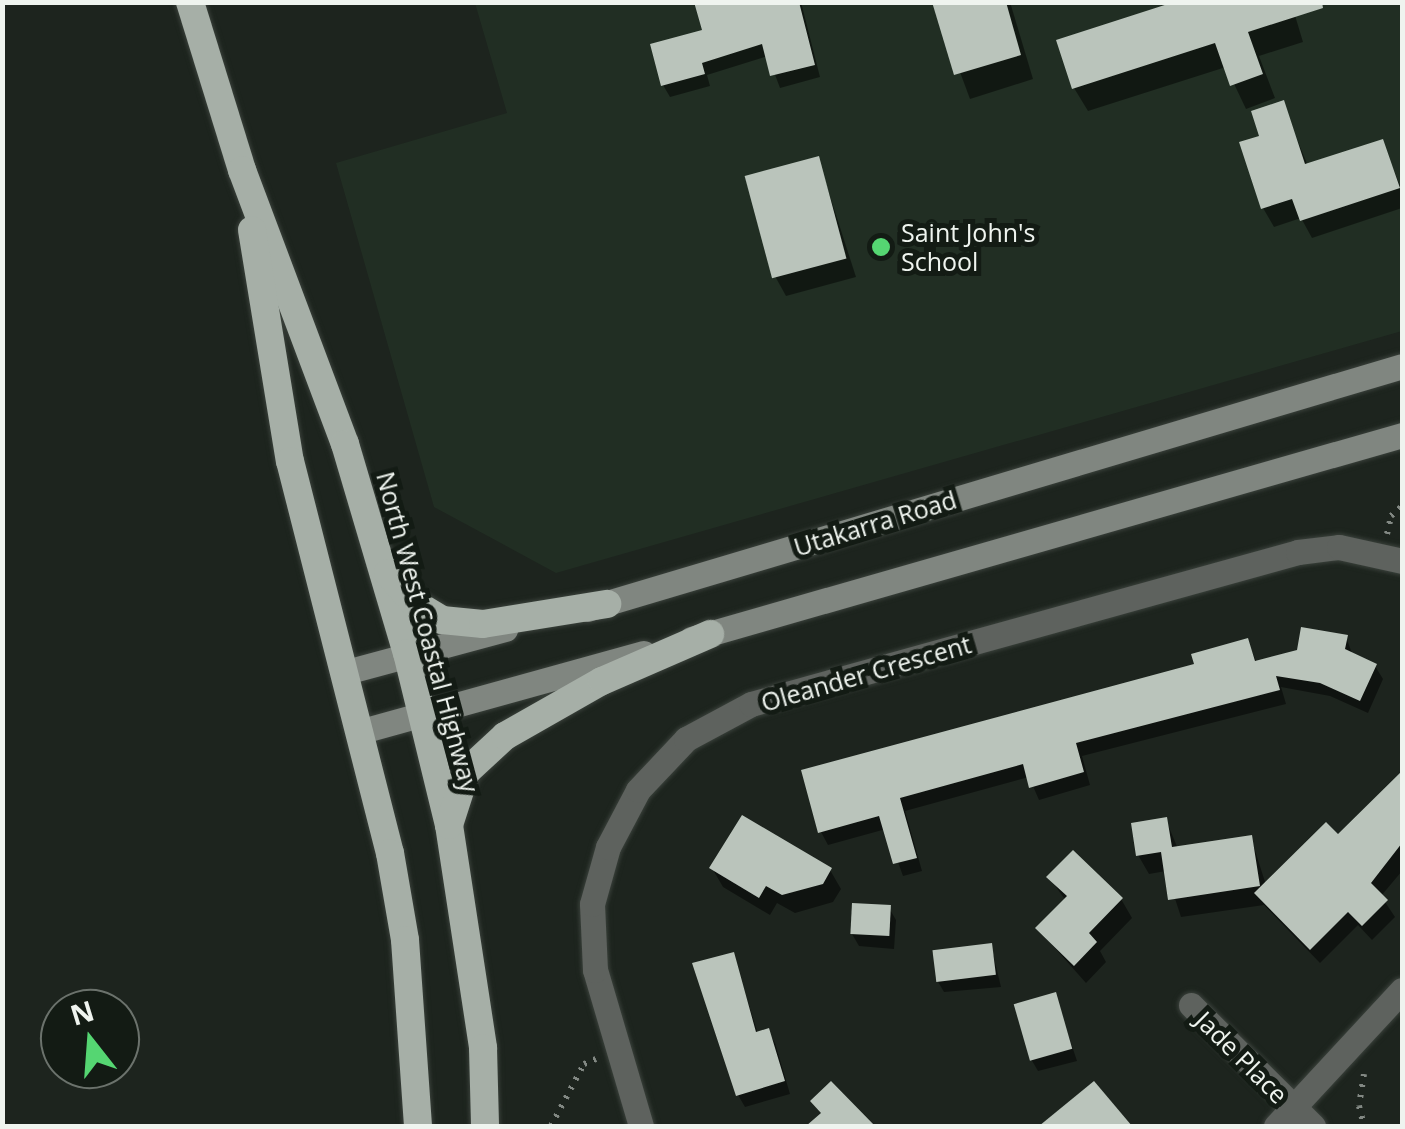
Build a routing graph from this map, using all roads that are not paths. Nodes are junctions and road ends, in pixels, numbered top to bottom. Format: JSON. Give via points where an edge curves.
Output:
{"nodes":[{"id":1,"x":190,"y":2,"type":"edge"},
{"id":2,"x":242,"y":170,"type":"junction"},
{"id":3,"x":1402,"y":366,"type":"edge"},
{"id":4,"x":1402,"y":436,"type":"edge"},
{"id":5,"x":1402,"y":560,"type":"edge"},
{"id":6,"x":384,"y":568,"type":"junction"},
{"id":7,"x":606,"y":604,"type":"junction"},
{"id":8,"x":710,"y":634,"type":"junction"},
{"id":9,"x":407,"y":653,"type":"junction"},
{"id":10,"x":346,"y":672,"type":"junction"},
{"id":11,"x":422,"y":715,"type":"junction"},
{"id":12,"x":362,"y":731,"type":"junction"},
{"id":13,"x":448,"y":824,"type":"junction"},
{"id":14,"x":1402,"y":990,"type":"edge"},
{"id":15,"x":1191,"y":1006,"type":"dead end"},
{"id":16,"x":1284,"y":1118,"type":"edge"},
{"id":17,"x":418,"y":1126,"type":"edge"},
{"id":18,"x":484,"y":1126,"type":"edge"},
{"id":19,"x":641,"y":1126,"type":"edge"},
{"id":20,"x":1313,"y":1126,"type":"edge"}],
"edges":[{"from":1,"to":2,"type":"highway","name":"North West Coastal Highway"},
{"from":2,"to":6,"type":"highway","name":"North West Coastal Highway"},
{"from":2,"to":10,"type":"highway","name":"North West Coastal Highway","via":[[290,460]]},
{"from":3,"to":7,"type":"main road","name":"Utakarra Road"},
{"from":4,"to":8,"type":"main road"},
{"from":5,"to":19,"type":"street","name":"Oleander Crescent","via":[[1339,547],[1298,552],[751,704],[686,740],[638,790],[608,846],[592,904],[596,970]]},
{"from":6,"to":7,"type":"highway","via":[[414,603],[442,620],[483,624]]},
{"from":6,"to":9,"type":"highway","name":"North West Coastal Highway"},
{"from":7,"to":9,"type":"main road","name":"Utakarra Road"},
{"from":8,"to":11,"type":"main road"},
{"from":8,"to":13,"type":"highway","via":[[602,681],[504,736],[466,772]]},
{"from":9,"to":10,"type":"main road","name":"Utakarra Road"},
{"from":9,"to":11,"type":"highway","name":"North West Coastal Highway"},
{"from":10,"to":12,"type":"highway","name":"North West Coastal Highway"},
{"from":11,"to":12,"type":"main road"},
{"from":11,"to":13,"type":"highway","name":"North West Coastal Highway"},
{"from":12,"to":17,"type":"highway","name":"North West Coastal Highway","via":[[405,940]]},
{"from":13,"to":18,"type":"highway","name":"North West Coastal Highway","via":[[484,1048]]},
{"from":14,"to":16,"type":"street"},
{"from":15,"to":16,"type":"street","name":"Jade Place"},
{"from":16,"to":20,"type":"street","name":"Jade Place"}]}
